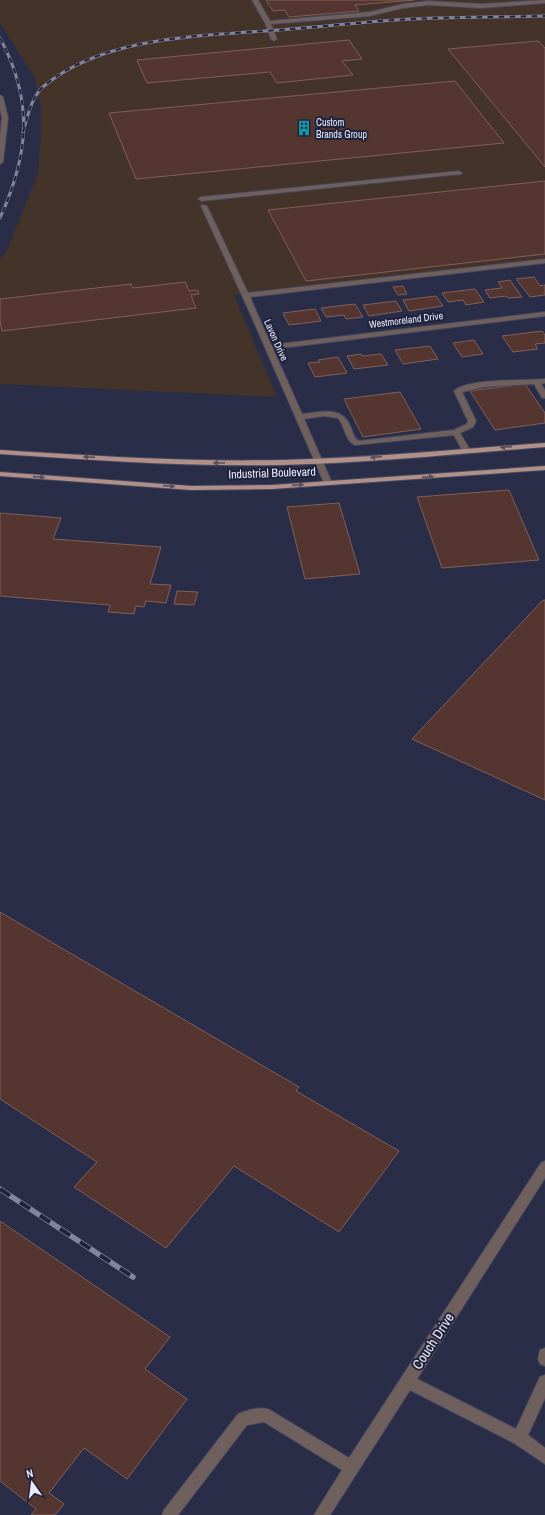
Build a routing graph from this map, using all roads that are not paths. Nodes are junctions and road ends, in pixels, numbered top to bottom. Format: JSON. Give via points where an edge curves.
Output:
{"nodes":[{"id":1,"x":255,"y":0,"type":"edge"},
{"id":2,"x":545,"y":1,"type":"edge"},
{"id":3,"x":268,"y":23,"type":"junction"},
{"id":4,"x":274,"y":39,"type":"dead end"},
{"id":5,"x":0,"y":98,"type":"edge"},
{"id":6,"x":3,"y":118,"type":"edge"},
{"id":7,"x":0,"y":162,"type":"edge"},
{"id":8,"x":459,"y":172,"type":"dead end"},
{"id":9,"x":545,"y":261,"type":"edge"},
{"id":10,"x":246,"y":295,"type":"junction"},
{"id":11,"x":545,"y":314,"type":"edge"},
{"id":12,"x":269,"y":347,"type":"junction"},
{"id":13,"x":545,"y":381,"type":"edge"},
{"id":14,"x":536,"y":382,"type":"junction"},
{"id":15,"x":545,"y":396,"type":"edge"},
{"id":16,"x":299,"y":418,"type":"junction"},
{"id":17,"x":456,"y":432,"type":"junction"},
{"id":18,"x":545,"y":445,"type":"edge"},
{"id":19,"x":466,"y":450,"type":"junction"},
{"id":20,"x":0,"y":452,"type":"edge"},
{"id":21,"x":318,"y":461,"type":"junction"},
{"id":22,"x":545,"y":468,"type":"edge"},
{"id":23,"x":0,"y":474,"type":"edge"},
{"id":24,"x":328,"y":483,"type":"junction"},
{"id":25,"x":545,"y":1167,"type":"edge"},
{"id":26,"x":545,"y":1355,"type":"edge"},
{"id":27,"x":545,"y":1359,"type":"edge"},
{"id":28,"x":407,"y":1381,"type":"junction"},
{"id":29,"x":545,"y":1382,"type":"edge"},
{"id":30,"x":518,"y":1438,"type":"junction"},
{"id":31,"x":545,"y":1457,"type":"edge"},
{"id":32,"x":351,"y":1467,"type":"junction"},
{"id":33,"x":169,"y":1515,"type":"edge"},
{"id":34,"x":321,"y":1515,"type":"edge"}],
"edges":[{"from":1,"to":3,"type":"street"},
{"from":2,"to":3,"type":"street","via":[[481,6],[428,3],[370,14]]},
{"from":3,"to":4,"type":"street"},
{"from":5,"to":6,"type":"street"},
{"from":6,"to":7,"type":"street"},
{"from":8,"to":10,"type":"street","name":"Lavon Drive","via":[[203,202]]},
{"from":9,"to":10,"type":"street"},
{"from":10,"to":12,"type":"street","name":"Lavon Drive"},
{"from":11,"to":12,"type":"street","name":"Westmoreland Drive"},
{"from":12,"to":16,"type":"street","name":"Lavon Drive"},
{"from":13,"to":14,"type":"street"},
{"from":14,"to":15,"type":"street"},
{"from":14,"to":17,"type":"street","via":[[515,382],[458,391],[472,421],[470,425]]},
{"from":16,"to":17,"type":"street","via":[[338,415],[343,418],[352,439],[359,443]]},
{"from":16,"to":21,"type":"street","name":"Lavon Drive"},
{"from":17,"to":19,"type":"street"},
{"from":18,"to":19,"type":"main road","name":"Industrial Boulevard","one_way":true},
{"from":19,"to":21,"type":"main road","name":"Industrial Boulevard","one_way":true},
{"from":21,"to":20,"type":"main road","name":"Industrial Boulevard","one_way":true,"via":[[205,464]]},
{"from":21,"to":24,"type":"street","name":"Lavon Drive"},
{"from":24,"to":22,"type":"main road","name":"Industrial Boulevard","one_way":true},
{"from":23,"to":24,"type":"main road","name":"Industrial Boulevard","one_way":true,"via":[[191,488]]},
{"from":25,"to":28,"type":"street","name":"Couch Drive"},
{"from":26,"to":27,"type":"street"},
{"from":28,"to":30,"type":"street"},
{"from":28,"to":32,"type":"street","name":"Couch Drive"},
{"from":29,"to":30,"type":"street"},
{"from":30,"to":31,"type":"street"},
{"from":32,"to":33,"type":"street","via":[[265,1415],[243,1419]]},
{"from":32,"to":34,"type":"street","name":"Couch Drive"}]}
